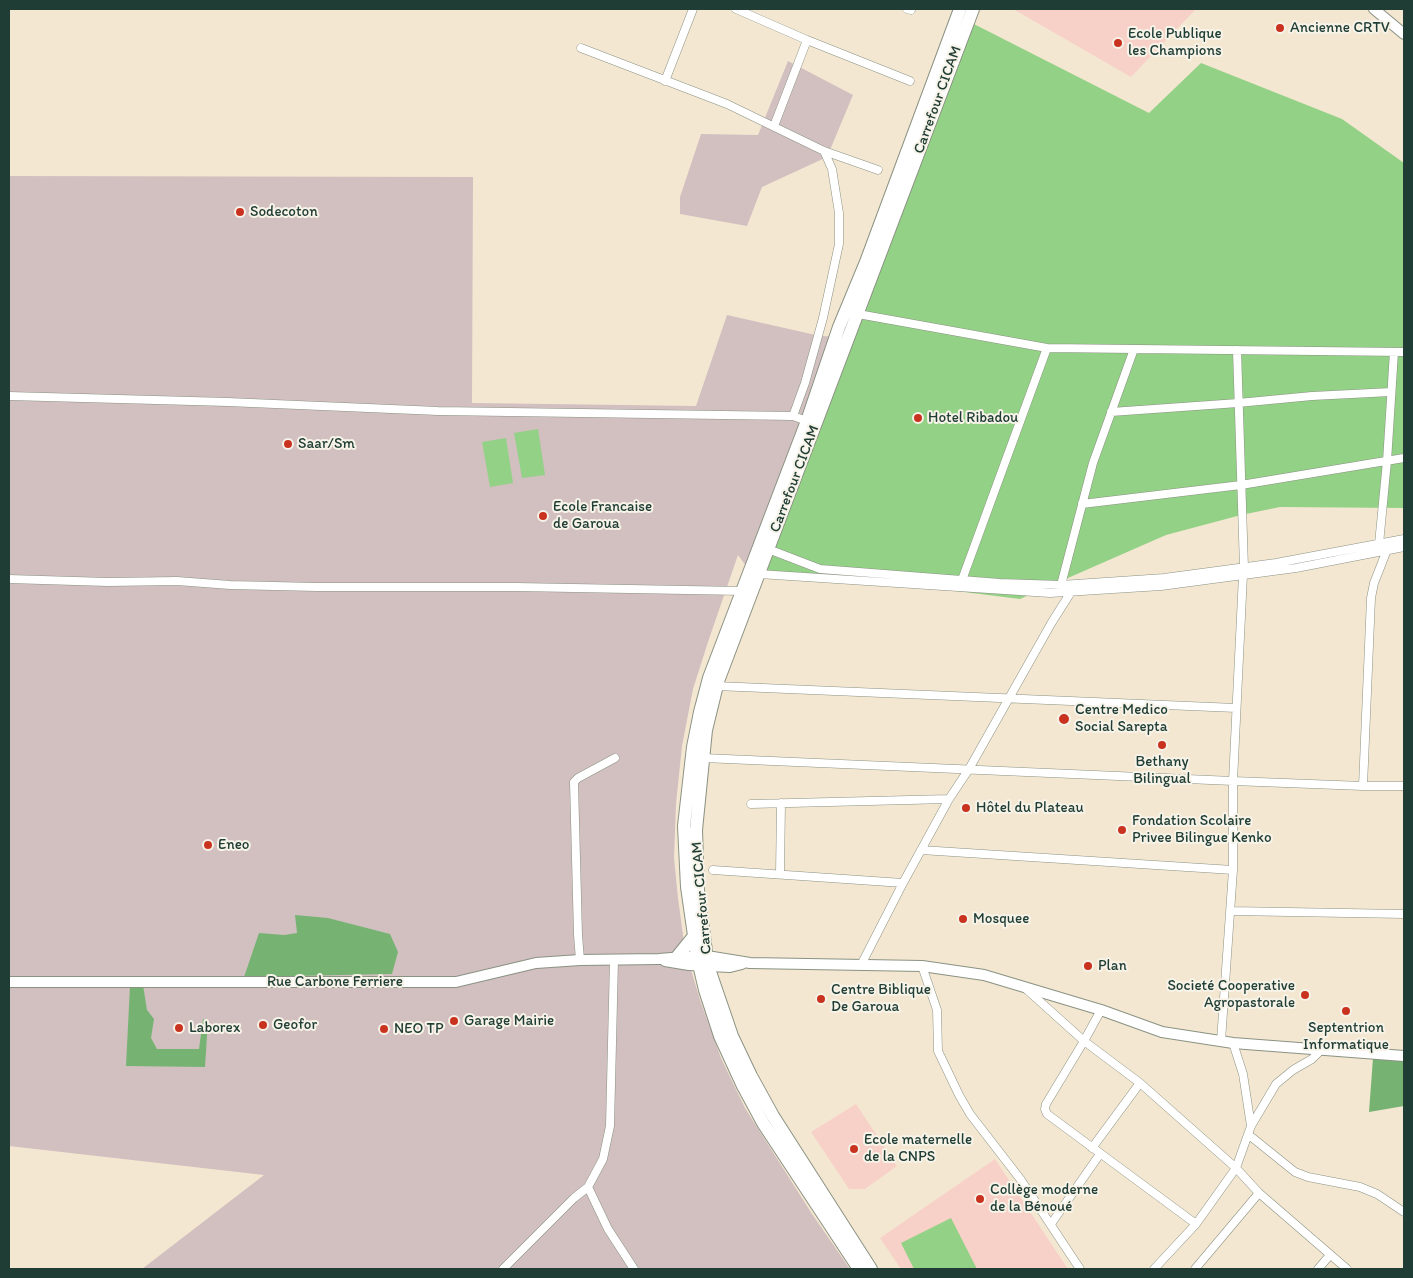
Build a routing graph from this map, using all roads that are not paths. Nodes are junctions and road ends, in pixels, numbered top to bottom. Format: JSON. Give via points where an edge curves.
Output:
{"nodes":[{"id":1,"x":694,"y":9,"type":"edge"},
{"id":2,"x":736,"y":9,"type":"edge"},
{"id":3,"x":960,"y":9,"type":"edge"},
{"id":4,"x":973,"y":9,"type":"edge"},
{"id":5,"x":1374,"y":9,"type":"edge"},
{"id":6,"x":1404,"y":34,"type":"edge"},
{"id":7,"x":807,"y":40,"type":"junction"},
{"id":8,"x":581,"y":48,"type":"dead end"},
{"id":9,"x":910,"y":80,"type":"dead end"},
{"id":10,"x":665,"y":81,"type":"junction"},
{"id":11,"x":774,"y":126,"type":"junction"},
{"id":12,"x":824,"y":151,"type":"junction"},
{"id":13,"x":878,"y":170,"type":"dead end"},
{"id":14,"x":858,"y":314,"type":"junction"},
{"id":15,"x":1047,"y":348,"type":"junction"},
{"id":16,"x":1134,"y":349,"type":"junction"},
{"id":17,"x":1237,"y":350,"type":"junction"},
{"id":18,"x":1394,"y":352,"type":"junction"},
{"id":19,"x":1404,"y":352,"type":"edge"},
{"id":20,"x":1391,"y":392,"type":"junction"},
{"id":21,"x":9,"y":396,"type":"edge"},
{"id":22,"x":1238,"y":404,"type":"junction"},
{"id":23,"x":1111,"y":412,"type":"junction"},
{"id":24,"x":793,"y":416,"type":"junction"},
{"id":25,"x":807,"y":421,"type":"junction"},
{"id":26,"x":1404,"y":458,"type":"edge"},
{"id":27,"x":1387,"y":461,"type":"junction"},
{"id":28,"x":1241,"y":485,"type":"junction"},
{"id":29,"x":1082,"y":504,"type":"junction"},
{"id":30,"x":1404,"y":539,"type":"edge"},
{"id":31,"x":1379,"y":544,"type":"junction"},
{"id":32,"x":1404,"y":547,"type":"edge"},
{"id":33,"x":768,"y":549,"type":"junction"},
{"id":34,"x":1387,"y":550,"type":"junction"},
{"id":35,"x":1243,"y":571,"type":"junction"},
{"id":36,"x":759,"y":574,"type":"junction"},
{"id":37,"x":9,"y":579,"type":"edge"},
{"id":38,"x":962,"y":580,"type":"junction"},
{"id":39,"x":1061,"y":585,"type":"junction"},
{"id":40,"x":743,"y":590,"type":"junction"},
{"id":41,"x":1071,"y":592,"type":"junction"},
{"id":42,"x":716,"y":686,"type":"junction"},
{"id":43,"x":1009,"y":700,"type":"junction"},
{"id":44,"x":1236,"y":708,"type":"junction"},
{"id":45,"x":615,"y":758,"type":"dead end"},
{"id":46,"x":703,"y":758,"type":"junction"},
{"id":47,"x":969,"y":769,"type":"junction"},
{"id":48,"x":1233,"y":782,"type":"junction"},
{"id":49,"x":1363,"y":786,"type":"junction"},
{"id":50,"x":1404,"y":786,"type":"edge"},
{"id":51,"x":949,"y":799,"type":"junction"},
{"id":52,"x":781,"y":803,"type":"junction"},
{"id":53,"x":751,"y":804,"type":"dead end"},
{"id":54,"x":921,"y":850,"type":"junction"},
{"id":55,"x":713,"y":870,"type":"dead end"},
{"id":56,"x":1233,"y":870,"type":"junction"},
{"id":57,"x":780,"y":874,"type":"junction"},
{"id":58,"x":902,"y":883,"type":"junction"},
{"id":59,"x":1231,"y":911,"type":"junction"},
{"id":60,"x":1404,"y":914,"type":"edge"},
{"id":61,"x":694,"y":936,"type":"junction"},
{"id":62,"x":677,"y":957,"type":"junction"},
{"id":63,"x":659,"y":959,"type":"junction"},
{"id":64,"x":580,"y":960,"type":"junction"},
{"id":65,"x":614,"y":960,"type":"junction"},
{"id":66,"x":703,"y":961,"type":"junction"},
{"id":67,"x":860,"y":965,"type":"junction"},
{"id":68,"x":922,"y":966,"type":"junction"},
{"id":69,"x":9,"y":982,"type":"edge"},
{"id":70,"x":1022,"y":985,"type":"junction"},
{"id":71,"x":1101,"y":1010,"type":"junction"},
{"id":72,"x":1084,"y":1041,"type":"junction"},
{"id":73,"x":1221,"y":1041,"type":"junction"},
{"id":74,"x":1233,"y":1042,"type":"junction"},
{"id":75,"x":1324,"y":1048,"type":"junction"},
{"id":76,"x":1404,"y":1056,"type":"edge"},
{"id":77,"x":1140,"y":1083,"type":"junction"},
{"id":78,"x":1251,"y":1126,"type":"junction"},
{"id":79,"x":1249,"y":1135,"type":"junction"},
{"id":80,"x":1092,"y":1148,"type":"junction"},
{"id":81,"x":1100,"y":1154,"type":"junction"},
{"id":82,"x":1236,"y":1168,"type":"junction"},
{"id":83,"x":588,"y":1187,"type":"junction"},
{"id":84,"x":1259,"y":1193,"type":"junction"},
{"id":85,"x":1404,"y":1212,"type":"edge"},
{"id":86,"x":1051,"y":1224,"type":"junction"},
{"id":87,"x":1196,"y":1224,"type":"junction"},
{"id":88,"x":1330,"y":1255,"type":"junction"},
{"id":89,"x":503,"y":1269,"type":"edge"},
{"id":90,"x":634,"y":1269,"type":"edge"},
{"id":91,"x":859,"y":1269,"type":"edge"},
{"id":92,"x":871,"y":1269,"type":"edge"},
{"id":93,"x":1080,"y":1269,"type":"edge"},
{"id":94,"x":1154,"y":1269,"type":"edge"},
{"id":95,"x":1195,"y":1269,"type":"edge"},
{"id":96,"x":1318,"y":1269,"type":"edge"},
{"id":97,"x":1347,"y":1269,"type":"edge"}],
"edges":[{"from":1,"to":10,"type":"street"},
{"from":2,"to":7,"type":"street"},
{"from":3,"to":25,"type":"main road","via":[[839,327]]},
{"from":4,"to":14,"type":"main road","name":"Carrefour CICAM"},
{"from":5,"to":6,"type":"street"},
{"from":7,"to":9,"type":"street"},
{"from":7,"to":11,"type":"street"},
{"from":8,"to":10,"type":"street"},
{"from":10,"to":11,"type":"street"},
{"from":11,"to":12,"type":"street"},
{"from":12,"to":13,"type":"street"},
{"from":12,"to":24,"type":"street","via":[[832,169],[839,213],[838,244],[823,318]]},
{"from":14,"to":15,"type":"street"},
{"from":14,"to":33,"type":"main road","name":"Carrefour CICAM"},
{"from":15,"to":16,"type":"street"},
{"from":15,"to":38,"type":"street"},
{"from":16,"to":17,"type":"street"},
{"from":16,"to":23,"type":"street"},
{"from":17,"to":18,"type":"street"},
{"from":17,"to":22,"type":"street"},
{"from":18,"to":19,"type":"street"},
{"from":18,"to":20,"type":"street"},
{"from":20,"to":22,"type":"street"},
{"from":20,"to":27,"type":"street"},
{"from":21,"to":24,"type":"street","via":[[438,411]]},
{"from":22,"to":23,"type":"street"},
{"from":22,"to":28,"type":"street"},
{"from":23,"to":29,"type":"street"},
{"from":24,"to":25,"type":"street"},
{"from":25,"to":40,"type":"main road"},
{"from":26,"to":27,"type":"street"},
{"from":27,"to":28,"type":"street"},
{"from":27,"to":31,"type":"street"},
{"from":28,"to":29,"type":"street"},
{"from":28,"to":35,"type":"street"},
{"from":29,"to":39,"type":"street"},
{"from":30,"to":31,"type":"street"},
{"from":31,"to":35,"type":"street"},
{"from":32,"to":34,"type":"street"},
{"from":33,"to":36,"type":"main road","name":"Carrefour CICAM"},
{"from":33,"to":38,"type":"street","via":[[820,569]]},
{"from":34,"to":35,"type":"street","via":[[1296,568]]},
{"from":34,"to":49,"type":"street","via":[[1371,598]]},
{"from":35,"to":39,"type":"street"},
{"from":35,"to":41,"type":"street","via":[[1161,586]]},
{"from":35,"to":44,"type":"street"},
{"from":36,"to":41,"type":"street"},
{"from":36,"to":42,"type":"main road","name":"Carrefour CICAM"},
{"from":37,"to":40,"type":"street","via":[[317,587]]},
{"from":38,"to":39,"type":"street"},
{"from":40,"to":61,"type":"main road","via":[[709,678],[693,747],[684,826],[687,887]]},
{"from":41,"to":43,"type":"street"},
{"from":42,"to":43,"type":"street"},
{"from":42,"to":46,"type":"main road","name":"Carrefour CICAM"},
{"from":43,"to":44,"type":"street"},
{"from":43,"to":47,"type":"street"},
{"from":44,"to":48,"type":"street"},
{"from":45,"to":64,"type":"street","via":[[574,782]]},
{"from":46,"to":47,"type":"street"},
{"from":46,"to":66,"type":"main road","name":"Carrefour CICAM","via":[[696,830]]},
{"from":47,"to":48,"type":"street"},
{"from":47,"to":51,"type":"street"},
{"from":48,"to":49,"type":"street"},
{"from":48,"to":56,"type":"street"},
{"from":49,"to":50,"type":"street"},
{"from":51,"to":52,"type":"street"},
{"from":51,"to":54,"type":"street"},
{"from":52,"to":53,"type":"street"},
{"from":52,"to":57,"type":"street"},
{"from":54,"to":56,"type":"street"},
{"from":54,"to":58,"type":"street"},
{"from":55,"to":57,"type":"street"},
{"from":56,"to":59,"type":"street"},
{"from":57,"to":58,"type":"street"},
{"from":58,"to":67,"type":"street"},
{"from":59,"to":60,"type":"street"},
{"from":59,"to":73,"type":"street"},
{"from":61,"to":62,"type":"main road"},
{"from":61,"to":66,"type":"main road"},
{"from":62,"to":63,"type":"street","name":"Rue Carbone Ferriere"},
{"from":62,"to":66,"type":"street","name":"Rue Carbone Ferriere"},
{"from":63,"to":65,"type":"street","name":"Rue Carbone Ferriere"},
{"from":63,"to":66,"type":"street","name":"Rue Carbone Ferriere","via":[[681,964]]},
{"from":64,"to":65,"type":"street","name":"Rue Carbone Ferriere"},
{"from":64,"to":69,"type":"street","name":"Rue Carbone Ferriere","via":[[536,963],[456,982]]},
{"from":65,"to":83,"type":"street","via":[[610,1126],[604,1158]]},
{"from":66,"to":67,"type":"street","via":[[730,966],[750,963]]},
{"from":66,"to":91,"type":"main road","via":[[705,990],[720,1036],[742,1086]]},
{"from":66,"to":92,"type":"main road","via":[[751,1076]]},
{"from":67,"to":68,"type":"street"},
{"from":68,"to":70,"type":"street","via":[[984,975]]},
{"from":68,"to":86,"type":"street","via":[[937,1010],[938,1051],[959,1096]]},
{"from":70,"to":71,"type":"street"},
{"from":70,"to":72,"type":"street"},
{"from":71,"to":72,"type":"street"},
{"from":71,"to":73,"type":"street","via":[[1162,1032]]},
{"from":72,"to":77,"type":"street"},
{"from":72,"to":80,"type":"street","via":[[1045,1109],[1047,1114]]},
{"from":73,"to":74,"type":"street"},
{"from":74,"to":75,"type":"street"},
{"from":74,"to":78,"type":"street","via":[[1243,1074]]},
{"from":75,"to":76,"type":"street"},
{"from":75,"to":78,"type":"street","via":[[1276,1084]]},
{"from":77,"to":80,"type":"street"},
{"from":77,"to":82,"type":"street"},
{"from":78,"to":79,"type":"street"},
{"from":79,"to":82,"type":"street"},
{"from":79,"to":85,"type":"street","via":[[1295,1172],[1360,1187]]},
{"from":80,"to":81,"type":"street"},
{"from":81,"to":86,"type":"street"},
{"from":81,"to":87,"type":"street"},
{"from":82,"to":84,"type":"street"},
{"from":82,"to":87,"type":"street"},
{"from":83,"to":89,"type":"street"},
{"from":83,"to":90,"type":"street","via":[[608,1228]]},
{"from":84,"to":88,"type":"street"},
{"from":84,"to":95,"type":"street"},
{"from":86,"to":93,"type":"street"},
{"from":87,"to":94,"type":"street"},
{"from":88,"to":96,"type":"street"},
{"from":88,"to":97,"type":"street"}]}
